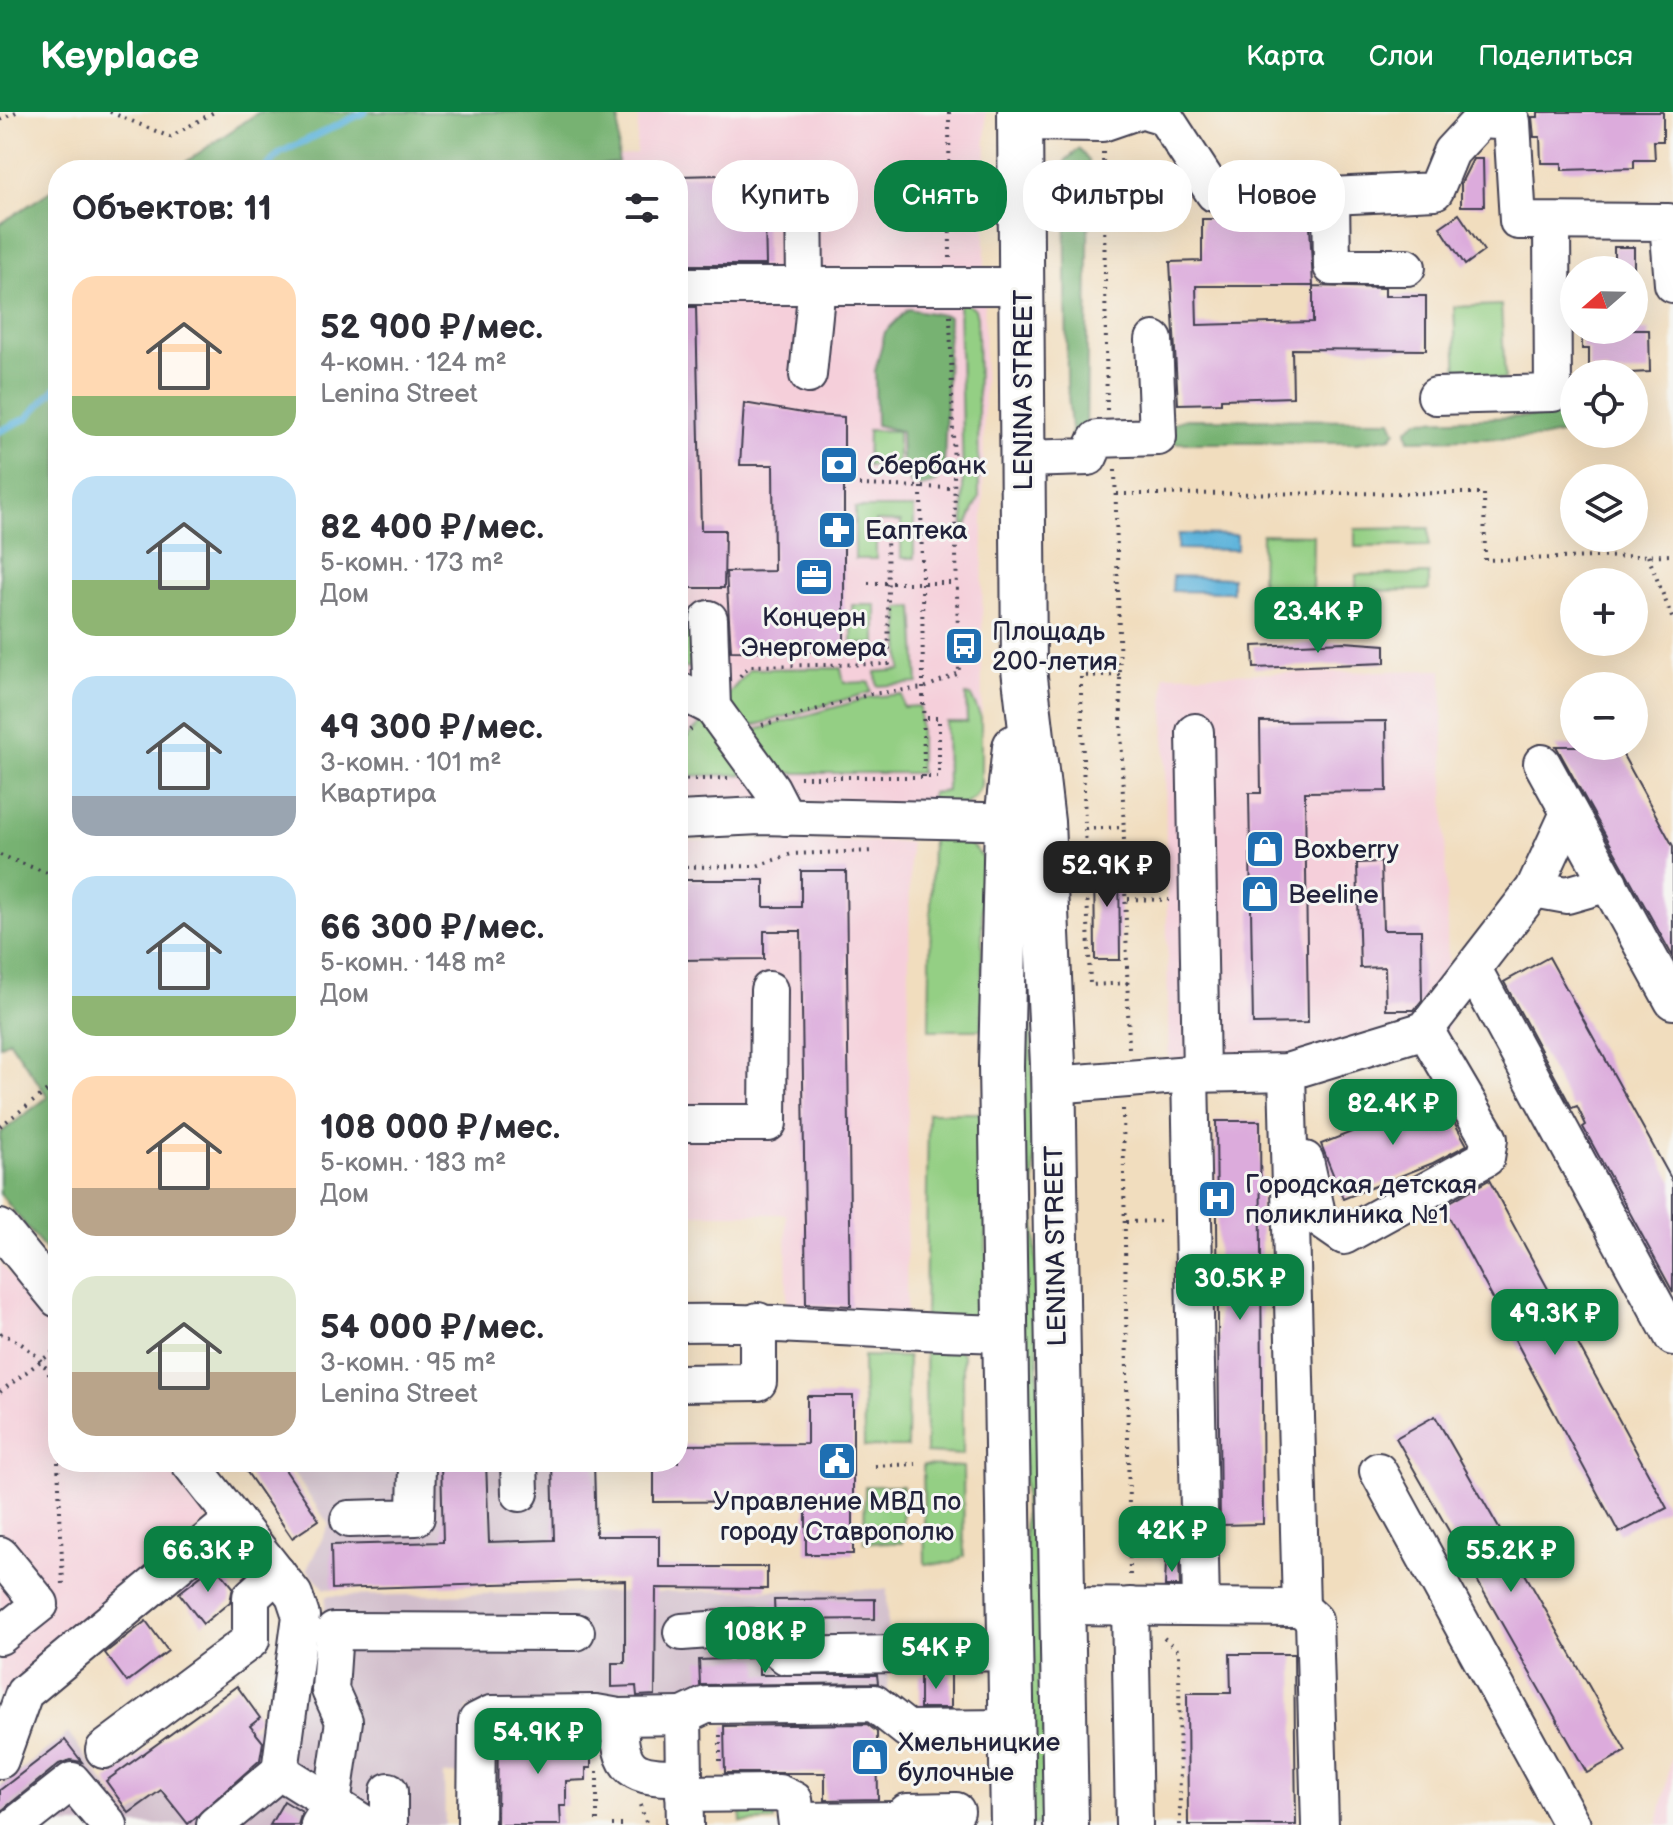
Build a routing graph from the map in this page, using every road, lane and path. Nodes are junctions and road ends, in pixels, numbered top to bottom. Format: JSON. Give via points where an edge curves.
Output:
{"nodes":[{"id":1,"x":16,"y":112,"type":"edge"},
{"id":2,"x":110,"y":112,"type":"edge"},
{"id":3,"x":214,"y":112,"type":"edge"},
{"id":4,"x":949,"y":112,"type":"edge"},
{"id":5,"x":1150,"y":112,"type":"edge"},
{"id":6,"x":1485,"y":116,"type":"edge"},
{"id":7,"x":1020,"y":117,"type":"edge"},
{"id":8,"x":1118,"y":117,"type":"edge"},
{"id":9,"x":0,"y":120,"type":"edge"},
{"id":10,"x":1208,"y":184,"type":"edge"},
{"id":11,"x":1345,"y":195,"type":"edge"},
{"id":12,"x":1552,"y":223,"type":"junction"},
{"id":13,"x":807,"y":232,"type":"edge"},
{"id":14,"x":1332,"y":232,"type":"edge"},
{"id":15,"x":1407,"y":267,"type":"dead end"},
{"id":16,"x":1673,"y":284,"type":"edge"},
{"id":17,"x":811,"y":285,"type":"junction"},
{"id":18,"x":688,"y":286,"type":"edge"},
{"id":19,"x":1022,"y":286,"type":"junction"},
{"id":20,"x":950,"y":287,"type":"junction"},
{"id":21,"x":1154,"y":340,"type":"dead end"},
{"id":22,"x":808,"y":375,"type":"dead end"},
{"id":23,"x":1436,"y":396,"type":"dead end"},
{"id":24,"x":1107,"y":437,"type":"junction"},
{"id":25,"x":1023,"y":459,"type":"junction"},
{"id":26,"x":859,"y":485,"type":"dead end"},
{"id":27,"x":921,"y":487,"type":"junction"},
{"id":28,"x":952,"y":488,"type":"junction"},
{"id":29,"x":1116,"y":494,"type":"junction"},
{"id":30,"x":887,"y":532,"type":"dead end"},
{"id":31,"x":1673,"y":555,"type":"edge"},
{"id":32,"x":1648,"y":556,"type":"junction"},
{"id":33,"x":868,"y":583,"type":"dead end"},
{"id":34,"x":887,"y":583,"type":"junction"},
{"id":35,"x":923,"y":583,"type":"junction"},
{"id":36,"x":956,"y":583,"type":"junction"},
{"id":37,"x":709,"y":619,"type":"dead end"},
{"id":38,"x":1673,"y":620,"type":"edge"},
{"id":39,"x":1120,"y":675,"type":"junction"},
{"id":40,"x":924,"y":688,"type":"junction"},
{"id":41,"x":688,"y":697,"type":"edge"},
{"id":42,"x":924,"y":718,"type":"junction"},
{"id":43,"x":722,"y":721,"type":"junction"},
{"id":44,"x":1195,"y":732,"type":"dead end"},
{"id":45,"x":688,"y":736,"type":"edge"},
{"id":46,"x":1542,"y":763,"type":"dead end"},
{"id":47,"x":1569,"y":813,"type":"junction"},
{"id":48,"x":786,"y":817,"type":"junction"},
{"id":49,"x":688,"y":820,"type":"edge"},
{"id":50,"x":1024,"y":822,"type":"junction"},
{"id":51,"x":1125,"y":827,"type":"junction"},
{"id":52,"x":1085,"y":829,"type":"junction"},
{"id":53,"x":880,"y":851,"type":"dead end"},
{"id":54,"x":0,"y":855,"type":"edge"},
{"id":55,"x":688,"y":867,"type":"edge"},
{"id":56,"x":48,"y":873,"type":"edge"},
{"id":57,"x":1609,"y":883,"type":"junction"},
{"id":58,"x":1534,"y":889,"type":"junction"},
{"id":59,"x":1128,"y":899,"type":"junction"},
{"id":60,"x":1198,"y":900,"type":"junction"},
{"id":61,"x":1473,"y":969,"type":"junction"},
{"id":62,"x":1130,"y":983,"type":"junction"},
{"id":63,"x":769,"y":990,"type":"dead end"},
{"id":64,"x":1673,"y":1001,"type":"edge"},
{"id":65,"x":1425,"y":1030,"type":"junction"},
{"id":66,"x":1287,"y":1072,"type":"junction"},
{"id":67,"x":1196,"y":1074,"type":"junction"},
{"id":68,"x":1122,"y":1082,"type":"junction"},
{"id":69,"x":1053,"y":1085,"type":"junction"},
{"id":70,"x":48,"y":1090,"type":"edge"},
{"id":71,"x":688,"y":1123,"type":"edge"},
{"id":72,"x":0,"y":1126,"type":"edge"},
{"id":73,"x":1193,"y":1221,"type":"junction"},
{"id":74,"x":1126,"y":1222,"type":"junction"},
{"id":75,"x":0,"y":1228,"type":"edge"},
{"id":76,"x":48,"y":1287,"type":"edge"},
{"id":77,"x":758,"y":1321,"type":"junction"},
{"id":78,"x":688,"y":1323,"type":"edge"},
{"id":79,"x":0,"y":1333,"type":"edge"},
{"id":80,"x":1006,"y":1334,"type":"junction"},
{"id":81,"x":1673,"y":1337,"type":"edge"},
{"id":82,"x":48,"y":1355,"type":"edge"},
{"id":83,"x":40,"y":1361,"type":"junction"},
{"id":84,"x":48,"y":1371,"type":"edge"},
{"id":85,"x":688,"y":1383,"type":"edge"},
{"id":86,"x":0,"y":1392,"type":"edge"},
{"id":87,"x":916,"y":1464,"type":"dead end"},
{"id":88,"x":875,"y":1466,"type":"dead end"},
{"id":89,"x":1378,"y":1471,"type":"dead end"},
{"id":90,"x":58,"y":1472,"type":"edge"},
{"id":91,"x":197,"y":1472,"type":"edge"},
{"id":92,"x":417,"y":1472,"type":"edge"},
{"id":93,"x":234,"y":1519,"type":"junction"},
{"id":94,"x":349,"y":1519,"type":"dead end"},
{"id":95,"x":0,"y":1555,"type":"edge"},
{"id":96,"x":277,"y":1573,"type":"junction"},
{"id":97,"x":40,"y":1604,"type":"junction"},
{"id":98,"x":1061,"y":1606,"type":"junction"},
{"id":99,"x":1130,"y":1606,"type":"junction"},
{"id":100,"x":1201,"y":1607,"type":"junction"},
{"id":101,"x":1301,"y":1608,"type":"junction"},
{"id":102,"x":576,"y":1632,"type":"dead end"},
{"id":103,"x":682,"y":1632,"type":"dead end"},
{"id":104,"x":0,"y":1636,"type":"edge"},
{"id":105,"x":77,"y":1649,"type":"junction"},
{"id":106,"x":1010,"y":1652,"type":"junction"},
{"id":107,"x":719,"y":1704,"type":"junction"},
{"id":108,"x":683,"y":1716,"type":"junction"},
{"id":109,"x":619,"y":1717,"type":"junction"},
{"id":110,"x":1011,"y":1728,"type":"junction"},
{"id":111,"x":104,"y":1750,"type":"dead end"},
{"id":112,"x":0,"y":1760,"type":"edge"},
{"id":113,"x":280,"y":1771,"type":"junction"},
{"id":114,"x":729,"y":1788,"type":"junction"},
{"id":115,"x":684,"y":1799,"type":"edge"},
{"id":116,"x":956,"y":1811,"type":"dead end"},
{"id":117,"x":326,"y":1814,"type":"edge"},
{"id":118,"x":899,"y":1822,"type":"edge"},
{"id":119,"x":797,"y":1823,"type":"edge"},
{"id":120,"x":16,"y":1825,"type":"edge"},
{"id":121,"x":109,"y":1825,"type":"edge"},
{"id":122,"x":215,"y":1825,"type":"edge"},
{"id":123,"x":366,"y":1825,"type":"edge"},
{"id":124,"x":476,"y":1825,"type":"edge"},
{"id":125,"x":612,"y":1825,"type":"edge"},
{"id":126,"x":626,"y":1825,"type":"edge"},
{"id":127,"x":1013,"y":1825,"type":"edge"},
{"id":128,"x":1066,"y":1825,"type":"edge"},
{"id":129,"x":1134,"y":1825,"type":"edge"},
{"id":130,"x":1180,"y":1825,"type":"edge"},
{"id":131,"x":1320,"y":1825,"type":"edge"},
{"id":132,"x":1572,"y":1825,"type":"edge"}],
"edges":[{"from":1,"to":9,"type":"path"},
{"from":2,"to":3,"type":"path","via":[[170,137]]},
{"from":4,"to":20,"type":"path"},
{"from":5,"to":10,"type":"street","via":[[1164,116]]},
{"from":6,"to":11,"type":"street","via":[[1451,152],[1435,191]]},
{"from":6,"to":12,"type":"street","via":[[1512,122],[1518,221]]},
{"from":7,"to":8,"type":"street"},
{"from":7,"to":19,"type":"main road","name":"LENINA STREET"},
{"from":8,"to":24,"type":"path"},
{"from":12,"to":16,"type":"street","via":[[1668,222]]},
{"from":12,"to":23,"type":"street","via":[[1553,393]]},
{"from":13,"to":17,"type":"street"},
{"from":14,"to":15,"type":"street","via":[[1332,267]]},
{"from":17,"to":18,"type":"street"},
{"from":17,"to":20,"type":"street"},
{"from":17,"to":22,"type":"street"},
{"from":19,"to":20,"type":"street"},
{"from":19,"to":25,"type":"main road","name":"LENINA STREET"},
{"from":20,"to":28,"type":"path"},
{"from":21,"to":24,"type":"street","via":[[1158,437]]},
{"from":24,"to":25,"type":"street","via":[[1097,439],[1089,457]]},
{"from":24,"to":29,"type":"path","via":[[1115,449]]},
{"from":25,"to":50,"type":"main road","name":"LENINA STREET"},
{"from":26,"to":27,"type":"path"},
{"from":27,"to":28,"type":"path"},
{"from":27,"to":35,"type":"path"},
{"from":28,"to":36,"type":"path"},
{"from":29,"to":32,"type":"path","via":[[1484,493],[1485,560]]},
{"from":29,"to":39,"type":"path"},
{"from":30,"to":34,"type":"path"},
{"from":31,"to":32,"type":"path"},
{"from":32,"to":38,"type":"path"},
{"from":33,"to":34,"type":"path"},
{"from":34,"to":35,"type":"path"},
{"from":34,"to":43,"type":"path","via":[[889,664],[749,666]]},
{"from":35,"to":36,"type":"path"},
{"from":35,"to":40,"type":"path"},
{"from":36,"to":40,"type":"path","via":[[959,673]]},
{"from":37,"to":43,"type":"street"},
{"from":39,"to":51,"type":"path"},
{"from":39,"to":52,"type":"path","via":[[1081,676]]},
{"from":40,"to":42,"type":"path"},
{"from":40,"to":43,"type":"path"},
{"from":41,"to":43,"type":"street"},
{"from":42,"to":42,"type":"path","via":[[939,718],[939,777],[924,777]]},
{"from":43,"to":45,"type":"path"},
{"from":43,"to":48,"type":"street"},
{"from":44,"to":60,"type":"street"},
{"from":46,"to":47,"type":"street"},
{"from":47,"to":57,"type":"street"},
{"from":47,"to":58,"type":"street"},
{"from":48,"to":49,"type":"street"},
{"from":48,"to":50,"type":"street"},
{"from":50,"to":69,"type":"main road","name":"LENINA STREET"},
{"from":50,"to":80,"type":"main road","name":"LENINA STREET","via":[[1001,1066]]},
{"from":51,"to":52,"type":"path"},
{"from":51,"to":59,"type":"path"},
{"from":52,"to":62,"type":"path","via":[[1090,985]]},
{"from":53,"to":55,"type":"path","via":[[791,854],[757,866]]},
{"from":54,"to":56,"type":"path"},
{"from":57,"to":58,"type":"street","via":[[1567,895]]},
{"from":57,"to":64,"type":"street"},
{"from":58,"to":61,"type":"street"},
{"from":59,"to":60,"type":"path"},
{"from":59,"to":62,"type":"path"},
{"from":60,"to":67,"type":"street"},
{"from":61,"to":65,"type":"street"},
{"from":61,"to":81,"type":"street"},
{"from":62,"to":68,"type":"path","via":[[1130,1043]]},
{"from":63,"to":71,"type":"street","via":[[768,1123]]},
{"from":65,"to":66,"type":"street"},
{"from":65,"to":66,"type":"street","via":[[1489,1139],[1486,1158],[1344,1236],[1318,1218]]},
{"from":66,"to":67,"type":"street"},
{"from":66,"to":101,"type":"street"},
{"from":67,"to":68,"type":"street"},
{"from":67,"to":73,"type":"street"},
{"from":68,"to":69,"type":"street"},
{"from":68,"to":74,"type":"path"},
{"from":69,"to":98,"type":"main road","name":"LENINA STREET"},
{"from":70,"to":72,"type":"path"},
{"from":73,"to":74,"type":"path"},
{"from":73,"to":100,"type":"street"},
{"from":74,"to":99,"type":"path"},
{"from":75,"to":76,"type":"street"},
{"from":77,"to":78,"type":"street"},
{"from":77,"to":80,"type":"street"},
{"from":77,"to":85,"type":"street","via":[[758,1382]]},
{"from":79,"to":83,"type":"path","via":[[25,1344]]},
{"from":80,"to":106,"type":"main road","name":"LENINA STREET"},
{"from":82,"to":83,"type":"path"},
{"from":83,"to":84,"type":"path"},
{"from":83,"to":86,"type":"path"},
{"from":87,"to":88,"type":"path"},
{"from":89,"to":132,"type":"street"},
{"from":90,"to":97,"type":"path","via":[[63,1584]]},
{"from":91,"to":93,"type":"street"},
{"from":92,"to":94,"type":"street","via":[[416,1517]]},
{"from":93,"to":96,"type":"street"},
{"from":93,"to":105,"type":"street"},
{"from":95,"to":97,"type":"street"},
{"from":96,"to":111,"type":"street","via":[[251,1597],[251,1640]]},
{"from":96,"to":113,"type":"street","via":[[294,1595],[301,1616]]},
{"from":97,"to":104,"type":"street"},
{"from":97,"to":105,"type":"street"},
{"from":98,"to":99,"type":"street"},
{"from":98,"to":128,"type":"main road","name":"LENINA STREET"},
{"from":99,"to":100,"type":"street"},
{"from":99,"to":129,"type":"street"},
{"from":99,"to":130,"type":"path","via":[[1179,1651]]},
{"from":100,"to":101,"type":"street"},
{"from":101,"to":131,"type":"street","via":[[1314,1620]]},
{"from":102,"to":117,"type":"street","via":[[334,1631],[330,1690],[344,1721]]},
{"from":103,"to":106,"type":"street","via":[[750,1627],[786,1656]]},
{"from":105,"to":112,"type":"street","via":[[24,1693]]},
{"from":106,"to":110,"type":"main road","name":"LENINA STREET"},
{"from":107,"to":108,"type":"street","via":[[698,1706]]},
{"from":107,"to":110,"type":"street","via":[[874,1703],[907,1729]]},
{"from":107,"to":114,"type":"path"},
{"from":108,"to":109,"type":"street"},
{"from":108,"to":115,"type":"street"},
{"from":109,"to":115,"type":"street","via":[[621,1754],[633,1770]]},
{"from":109,"to":124,"type":"street","via":[[482,1716],[475,1729]]},
{"from":110,"to":127,"type":"main road","name":"LENINA STREET"},
{"from":113,"to":117,"type":"street"},
{"from":113,"to":122,"type":"street"},
{"from":114,"to":115,"type":"street"},
{"from":114,"to":119,"type":"street","via":[[788,1795],[797,1809]]},
{"from":116,"to":118,"type":"street","via":[[907,1812]]},
{"from":117,"to":123,"type":"street"},
{"from":118,"to":119,"type":"street"},
{"from":120,"to":121,"type":"street","via":[[72,1781]]},
{"from":125,"to":126,"type":"path"}]}
